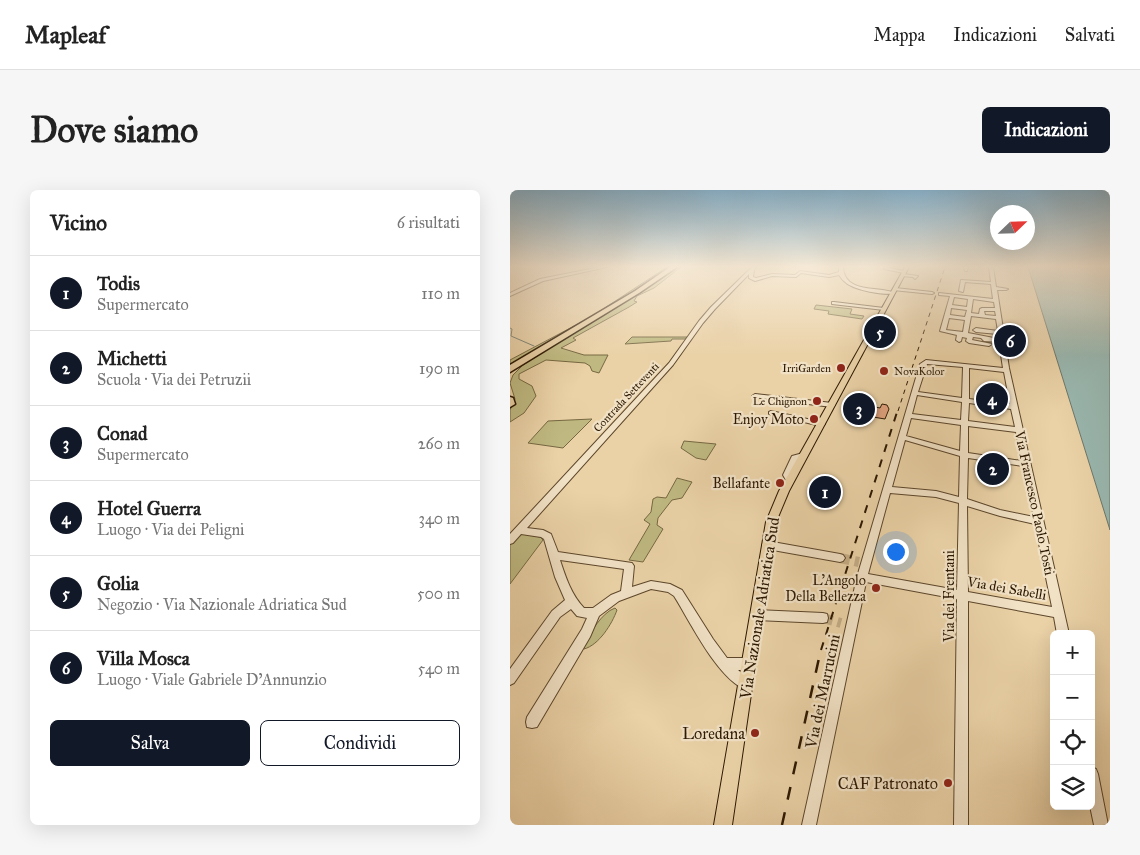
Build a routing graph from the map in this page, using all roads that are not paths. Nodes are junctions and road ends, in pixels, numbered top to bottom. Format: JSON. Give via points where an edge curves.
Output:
{"nodes":[{"id":1,"x":629,"y":297,"type":"edge"},
{"id":2,"x":724,"y":297,"type":"edge"},
{"id":3,"x":891,"y":297,"type":"edge"},
{"id":4,"x":945,"y":297,"type":"edge"},
{"id":5,"x":995,"y":297,"type":"edge"},
{"id":6,"x":951,"y":301,"type":"junction"},
{"id":7,"x":996,"y":301,"type":"junction"},
{"id":8,"x":834,"y":303,"type":"dead end"},
{"id":9,"x":959,"y":308,"type":"junction"},
{"id":10,"x":884,"y":309,"type":"junction"},
{"id":11,"x":969,"y":309,"type":"junction"},
{"id":12,"x":996,"y":310,"type":"junction"},
{"id":13,"x":948,"y":316,"type":"junction"},
{"id":14,"x":982,"y":316,"type":"junction"},
{"id":15,"x":957,"y":318,"type":"junction"},
{"id":16,"x":998,"y":318,"type":"junction"},
{"id":17,"x":966,"y":332,"type":"junction"},
{"id":18,"x":1000,"y":333,"type":"junction"},
{"id":19,"x":984,"y":334,"type":"junction"},
{"id":20,"x":959,"y":340,"type":"dead end"},
{"id":21,"x":1001,"y":344,"type":"junction"},
{"id":22,"x":543,"y":350,"type":"junction"},
{"id":23,"x":923,"y":364,"type":"joint"},
{"id":24,"x":966,"y":367,"type":"junction"},
{"id":25,"x":510,"y":369,"type":"edge"},
{"id":26,"x":1006,"y":372,"type":"junction"},
{"id":27,"x":510,"y":378,"type":"edge"},
{"id":28,"x":915,"y":393,"type":"junction"},
{"id":29,"x":510,"y":395,"type":"edge"},
{"id":30,"x":755,"y":396,"type":"dead end"},
{"id":31,"x":510,"y":399,"type":"edge"},
{"id":32,"x":966,"y":400,"type":"junction"},
{"id":33,"x":510,"y":404,"type":"edge"},
{"id":34,"x":832,"y":405,"type":"junction"},
{"id":35,"x":1014,"y":407,"type":"junction"},
{"id":36,"x":771,"y":413,"type":"dead end"},
{"id":37,"x":909,"y":416,"type":"junction"},
{"id":38,"x":965,"y":423,"type":"junction"},
{"id":39,"x":821,"y":424,"type":"junction"},
{"id":40,"x":1020,"y":430,"type":"junction"},
{"id":41,"x":903,"y":437,"type":"junction"},
{"id":42,"x":965,"y":454,"type":"junction"},
{"id":43,"x":1027,"y":464,"type":"junction"},
{"id":44,"x":887,"y":490,"type":"junction"},
{"id":45,"x":963,"y":501,"type":"junction"},
{"id":46,"x":1039,"y":522,"type":"junction"},
{"id":47,"x":518,"y":530,"type":"junction"},
{"id":48,"x":510,"y":540,"type":"edge"},
{"id":49,"x":767,"y":545,"type":"junction"},
{"id":50,"x":554,"y":555,"type":"junction"},
{"id":51,"x":840,"y":558,"type":"tunnel mouth"},
{"id":52,"x":862,"y":576,"type":"junction"},
{"id":53,"x":626,"y":593,"type":"junction"},
{"id":54,"x":962,"y":596,"type":"junction"},
{"id":55,"x":571,"y":602,"type":"junction"},
{"id":56,"x":595,"y":613,"type":"junction"},
{"id":57,"x":1059,"y":613,"type":"junction"},
{"id":58,"x":756,"y":616,"type":"junction"},
{"id":59,"x":822,"y":618,"type":"tunnel mouth"},
{"id":60,"x":1062,"y":630,"type":"edge"},
{"id":61,"x":724,"y":664,"type":"junction"},
{"id":62,"x":749,"y":664,"type":"junction"},
{"id":63,"x":510,"y":679,"type":"edge"},
{"id":64,"x":746,"y":684,"type":"junction"},
{"id":65,"x":532,"y":722,"type":"dead end"},
{"id":66,"x":1095,"y":794,"type":"edge"},
{"id":67,"x":723,"y":825,"type":"edge"},
{"id":68,"x":809,"y":825,"type":"edge"},
{"id":69,"x":961,"y":825,"type":"edge"},
{"id":70,"x":1101,"y":825,"type":"edge"}],
"edges":[{"from":1,"to":22,"type":"highway"},
{"from":2,"to":47,"type":"street","name":"Contrada Setteventi","via":[[701,322],[671,364]]},
{"from":3,"to":10,"type":"main road","name":"Via Nazionale Adriatica Sud"},
{"from":4,"to":6,"type":"street"},
{"from":5,"to":7,"type":"street","name":"Via Francesco Paolo Tosti"},
{"from":6,"to":9,"type":"street"},
{"from":6,"to":11,"type":"street"},
{"from":6,"to":13,"type":"street"},
{"from":7,"to":11,"type":"street"},
{"from":7,"to":12,"type":"street","name":"Via Francesco Paolo Tosti"},
{"from":8,"to":10,"type":"street"},
{"from":9,"to":11,"type":"street"},
{"from":9,"to":15,"type":"street"},
{"from":10,"to":34,"type":"main road","name":"Via Nazionale Adriatica Sud"},
{"from":11,"to":14,"type":"street"},
{"from":11,"to":15,"type":"street"},
{"from":11,"to":17,"type":"street"},
{"from":12,"to":14,"type":"street","via":[[982,306]]},
{"from":12,"to":16,"type":"street","name":"Via Francesco Paolo Tosti"},
{"from":13,"to":15,"type":"street"},
{"from":13,"to":17,"type":"street","via":[[943,331]]},
{"from":14,"to":16,"type":"street"},
{"from":16,"to":18,"type":"street","name":"Via Francesco Paolo Tosti"},
{"from":17,"to":19,"type":"street"},
{"from":18,"to":19,"type":"street"},
{"from":18,"to":21,"type":"street","name":"Via Francesco Paolo Tosti"},
{"from":19,"to":21,"type":"street","via":[[984,339]]},
{"from":20,"to":21,"type":"street","via":[[960,335],[970,337],[971,344]]},
{"from":21,"to":26,"type":"street","name":"Via Francesco Paolo Tosti"},
{"from":22,"to":25,"type":"highway"},
{"from":22,"to":27,"type":"highway"},
{"from":23,"to":24,"type":"street"},
{"from":23,"to":28,"type":"street","name":"Via dei Marrucini"},
{"from":24,"to":26,"type":"street"},
{"from":24,"to":32,"type":"street","name":"Via dei Frentani"},
{"from":26,"to":35,"type":"street","name":"Via Francesco Paolo Tosti"},
{"from":28,"to":32,"type":"street"},
{"from":28,"to":37,"type":"street","name":"Via dei Marrucini"},
{"from":29,"to":31,"type":"highway"},
{"from":30,"to":34,"type":"street"},
{"from":31,"to":33,"type":"highway"},
{"from":32,"to":35,"type":"street"},
{"from":32,"to":38,"type":"street","name":"Via dei Frentani"},
{"from":34,"to":39,"type":"main road","name":"Via Nazionale Adriatica Sud"},
{"from":35,"to":40,"type":"street","name":"Via Francesco Paolo Tosti"},
{"from":36,"to":39,"type":"street"},
{"from":37,"to":38,"type":"street"},
{"from":37,"to":41,"type":"street","name":"Via dei Marrucini"},
{"from":38,"to":40,"type":"street"},
{"from":38,"to":42,"type":"street","name":"Via dei Frentani"},
{"from":39,"to":49,"type":"main road","name":"Via Nazionale Adriatica Sud","via":[[776,507]]},
{"from":40,"to":43,"type":"street","name":"Via Francesco Paolo Tosti"},
{"from":41,"to":42,"type":"street"},
{"from":41,"to":44,"type":"street","name":"Via dei Marrucini"},
{"from":42,"to":43,"type":"street"},
{"from":42,"to":45,"type":"street","name":"Via dei Frentani"},
{"from":43,"to":46,"type":"street","name":"Via Francesco Paolo Tosti"},
{"from":44,"to":45,"type":"street","via":[[930,493]]},
{"from":44,"to":52,"type":"street","name":"Via dei Marrucini","via":[[862,563]]},
{"from":45,"to":46,"type":"street"},
{"from":45,"to":54,"type":"street","name":"Via dei Frentani"},
{"from":46,"to":57,"type":"street","name":"Via Francesco Paolo Tosti"},
{"from":47,"to":48,"type":"street","name":"Contrada Setteventi"},
{"from":47,"to":50,"type":"street","via":[[547,535]]},
{"from":49,"to":51,"type":"street"},
{"from":49,"to":58,"type":"main road","name":"Via Nazionale Adriatica Sud"},
{"from":50,"to":53,"type":"street","via":[[629,566]]},
{"from":50,"to":55,"type":"street","via":[[562,585]]},
{"from":52,"to":54,"type":"street","name":"Via dei Sabelli"},
{"from":52,"to":68,"type":"street","name":"Via dei Marrucini","via":[[846,625]]},
{"from":53,"to":56,"type":"street"},
{"from":53,"to":61,"type":"street","via":[[651,585],[670,588],[678,593]]},
{"from":54,"to":57,"type":"street","name":"Via dei Sabelli"},
{"from":54,"to":69,"type":"street","name":"Via dei Frentani"},
{"from":55,"to":56,"type":"street","via":[[581,613]]},
{"from":55,"to":63,"type":"street","via":[[556,614]]},
{"from":56,"to":65,"type":"street"},
{"from":57,"to":60,"type":"street","name":"Via Francesco Paolo Tosti"},
{"from":58,"to":59,"type":"street"},
{"from":58,"to":62,"type":"main road","name":"Via Nazionale Adriatica Sud"},
{"from":61,"to":62,"type":"street"},
{"from":61,"to":64,"type":"street","via":[[732,675]]},
{"from":62,"to":64,"type":"main road","name":"Via Nazionale Adriatica Sud"},
{"from":64,"to":67,"type":"main road","name":"Via Nazionale Adriatica Sud"},
{"from":66,"to":70,"type":"street"}]}
